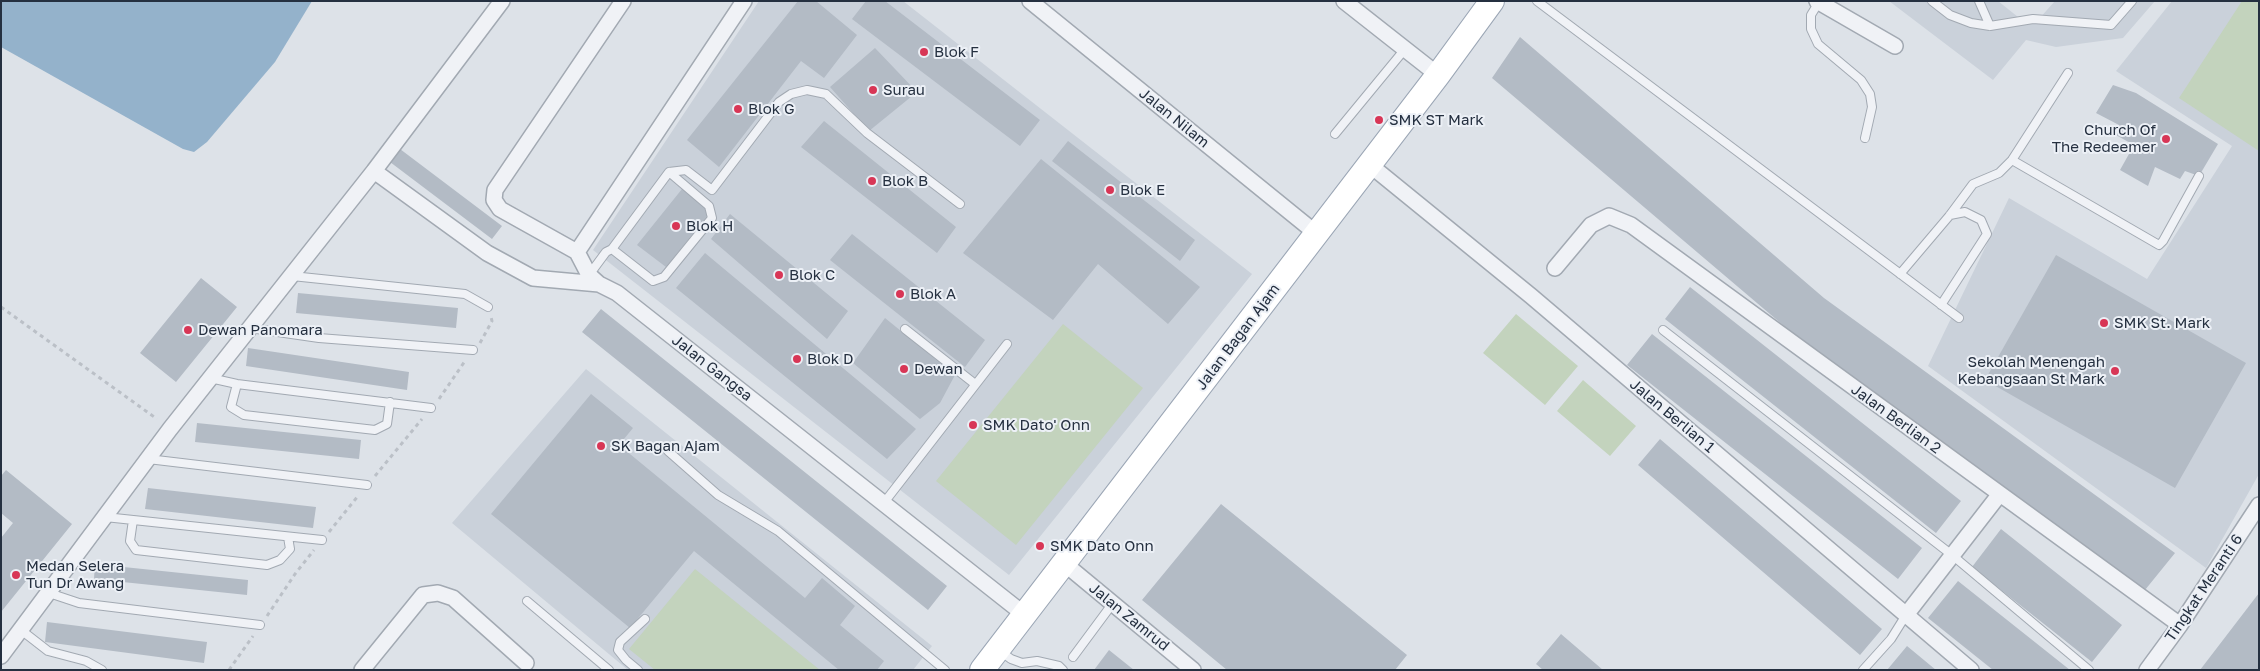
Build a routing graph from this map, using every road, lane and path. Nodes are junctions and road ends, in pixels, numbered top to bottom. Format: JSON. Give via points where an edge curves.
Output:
{"nodes":[{"id":1,"x":502,"y":1,"type":"edge"},
{"id":2,"x":623,"y":1,"type":"edge"},
{"id":3,"x":744,"y":1,"type":"edge"},
{"id":4,"x":1030,"y":1,"type":"edge"},
{"id":5,"x":1344,"y":1,"type":"edge"},
{"id":6,"x":1492,"y":1,"type":"edge"},
{"id":7,"x":1537,"y":1,"type":"edge"},
{"id":8,"x":1932,"y":1,"type":"edge"},
{"id":9,"x":1979,"y":1,"type":"edge"},
{"id":10,"x":2132,"y":1,"type":"edge"},
{"id":11,"x":1818,"y":2,"type":"edge"},
{"id":12,"x":1990,"y":26,"type":"junction"},
{"id":13,"x":1894,"y":46,"type":"dead end"},
{"id":14,"x":1405,"y":50,"type":"junction"},
{"id":15,"x":2068,"y":73,"type":"dead end"},
{"id":16,"x":1438,"y":75,"type":"junction"},
{"id":17,"x":1335,"y":134,"type":"dead end"},
{"id":18,"x":1865,"y":138,"type":"dead end"},
{"id":19,"x":2012,"y":160,"type":"junction"},
{"id":20,"x":1370,"y":165,"type":"junction"},
{"id":21,"x":374,"y":171,"type":"junction"},
{"id":22,"x":669,"y":172,"type":"junction"},
{"id":23,"x":2199,"y":176,"type":"dead end"},
{"id":24,"x":960,"y":204,"type":"dead end"},
{"id":25,"x":1950,"y":215,"type":"junction"},
{"id":26,"x":1317,"y":234,"type":"junction"},
{"id":27,"x":612,"y":249,"type":"junction"},
{"id":28,"x":577,"y":252,"type":"junction"},
{"id":29,"x":1555,"y":268,"type":"dead end"},
{"id":30,"x":1900,"y":274,"type":"junction"},
{"id":31,"x":291,"y":276,"type":"junction"},
{"id":32,"x":594,"y":280,"type":"junction"},
{"id":33,"x":1942,"y":305,"type":"junction"},
{"id":34,"x":1,"y":307,"type":"edge"},
{"id":35,"x":488,"y":307,"type":"dead end"},
{"id":36,"x":1959,"y":318,"type":"dead end"},
{"id":37,"x":250,"y":328,"type":"junction"},
{"id":38,"x":905,"y":329,"type":"dead end"},
{"id":39,"x":1663,"y":330,"type":"dead end"},
{"id":40,"x":1007,"y":344,"type":"dead end"},
{"id":41,"x":473,"y":350,"type":"dead end"},
{"id":42,"x":210,"y":378,"type":"junction"},
{"id":43,"x":237,"y":384,"type":"junction"},
{"id":44,"x":975,"y":384,"type":"junction"},
{"id":45,"x":390,"y":402,"type":"junction"},
{"id":46,"x":430,"y":408,"type":"dead end"},
{"id":47,"x":170,"y":429,"type":"junction"},
{"id":48,"x":668,"y":451,"type":"dead end"},
{"id":49,"x":148,"y":460,"type":"junction"},
{"id":50,"x":367,"y":484,"type":"dead end"},
{"id":51,"x":1999,"y":494,"type":"junction"},
{"id":52,"x":883,"y":504,"type":"junction"},
{"id":53,"x":2259,"y":506,"type":"edge"},
{"id":54,"x":105,"y":516,"type":"junction"},
{"id":55,"x":133,"y":520,"type":"junction"},
{"id":56,"x":288,"y":537,"type":"junction"},
{"id":57,"x":322,"y":540,"type":"dead end"},
{"id":58,"x":1952,"y":556,"type":"junction"},
{"id":59,"x":1064,"y":564,"type":"junction"},
{"id":60,"x":49,"y":593,"type":"junction"},
{"id":61,"x":527,"y":601,"type":"dead end"},
{"id":62,"x":1113,"y":603,"type":"junction"},
{"id":63,"x":1025,"y":615,"type":"junction"},
{"id":64,"x":1906,"y":615,"type":"junction"},
{"id":65,"x":645,"y":619,"type":"dead end"},
{"id":66,"x":260,"y":625,"type":"dead end"},
{"id":67,"x":2180,"y":625,"type":"junction"},
{"id":68,"x":21,"y":630,"type":"junction"},
{"id":69,"x":998,"y":650,"type":"junction"},
{"id":70,"x":1,"y":656,"type":"edge"},
{"id":71,"x":1073,"y":657,"type":"dead end"},
{"id":72,"x":526,"y":663,"type":"dead end"},
{"id":73,"x":102,"y":670,"type":"edge"},
{"id":74,"x":362,"y":670,"type":"edge"},
{"id":75,"x":609,"y":670,"type":"edge"},
{"id":76,"x":638,"y":670,"type":"edge"},
{"id":77,"x":945,"y":670,"type":"edge"},
{"id":78,"x":982,"y":670,"type":"edge"},
{"id":79,"x":1063,"y":670,"type":"edge"},
{"id":80,"x":1193,"y":670,"type":"edge"},
{"id":81,"x":1863,"y":670,"type":"edge"},
{"id":82,"x":1971,"y":670,"type":"edge"},
{"id":83,"x":2089,"y":670,"type":"edge"},
{"id":84,"x":2147,"y":670,"type":"edge"}],
"edges":[{"from":1,"to":21,"type":"street"},
{"from":2,"to":28,"type":"street","via":[[495,190],[494,200],[500,209]]},
{"from":3,"to":28,"type":"street"},
{"from":4,"to":26,"type":"street","name":"Jalan Nilam"},
{"from":5,"to":14,"type":"street"},
{"from":6,"to":16,"type":"main road","name":"Jalan Bagan Ajam"},
{"from":7,"to":30,"type":"lane"},
{"from":8,"to":12,"type":"lane","via":[[1950,15]]},
{"from":9,"to":12,"type":"lane"},
{"from":10,"to":12,"type":"lane","via":[[2111,25],[2033,19]]},
{"from":11,"to":13,"type":"street"},
{"from":11,"to":18,"type":"lane","via":[[1811,15],[1811,29],[1818,44],[1861,80],[1870,94],[1872,107]]},
{"from":14,"to":16,"type":"street"},
{"from":14,"to":17,"type":"lane"},
{"from":15,"to":19,"type":"lane"},
{"from":16,"to":20,"type":"main road","name":"Jalan Bagan Ajam"},
{"from":19,"to":23,"type":"lane","via":[[2159,244]]},
{"from":19,"to":25,"type":"lane","via":[[1999,173],[1973,184]]},
{"from":20,"to":26,"type":"main road","name":"Jalan Bagan Ajam"},
{"from":20,"to":64,"type":"street","name":"Jalan Berlian 1","via":[[1531,296]]},
{"from":21,"to":31,"type":"street"},
{"from":21,"to":32,"type":"street","name":"Jalan Gangsa","via":[[486,253],[533,278]]},
{"from":22,"to":24,"type":"lane","via":[[686,170],[712,190],[778,102],[807,90],[826,94],[867,133]]},
{"from":22,"to":27,"type":"lane"},
{"from":22,"to":27,"type":"lane","via":[[709,206],[712,218],[664,278],[653,281]]},
{"from":25,"to":30,"type":"lane"},
{"from":25,"to":33,"type":"lane","via":[[1965,212],[1981,220],[1987,234]]},
{"from":26,"to":59,"type":"main road","name":"Jalan Bagan Ajam"},
{"from":27,"to":32,"type":"lane","via":[[606,252]]},
{"from":28,"to":32,"type":"street"},
{"from":29,"to":51,"type":"street","name":"Jalan Berlian 2","via":[[1592,225],[1609,216],[1631,225]]},
{"from":30,"to":33,"type":"lane"},
{"from":31,"to":35,"type":"lane","via":[[465,294]]},
{"from":31,"to":37,"type":"street"},
{"from":32,"to":52,"type":"street","name":"Jalan Gangsa","via":[[617,293]]},
{"from":33,"to":36,"type":"lane"},
{"from":34,"to":47,"type":"path"},
{"from":37,"to":41,"type":"lane","via":[[319,338]]},
{"from":37,"to":42,"type":"street"},
{"from":38,"to":44,"type":"lane"},
{"from":39,"to":58,"type":"lane"},
{"from":40,"to":44,"type":"lane"},
{"from":42,"to":43,"type":"lane"},
{"from":42,"to":47,"type":"street"},
{"from":43,"to":45,"type":"lane"},
{"from":43,"to":45,"type":"lane","via":[[231,407],[244,415],[375,430],[387,424]]},
{"from":44,"to":52,"type":"lane"},
{"from":45,"to":46,"type":"lane"},
{"from":47,"to":49,"type":"street"},
{"from":48,"to":77,"type":"lane","via":[[718,495],[778,531]]},
{"from":49,"to":50,"type":"lane"},
{"from":49,"to":54,"type":"street"},
{"from":51,"to":58,"type":"street"},
{"from":51,"to":67,"type":"street","name":"Jalan Berlian 2"},
{"from":52,"to":63,"type":"street","name":"Jalan Gangsa"},
{"from":53,"to":67,"type":"street","name":"Tingkat Meranti 6"},
{"from":54,"to":55,"type":"lane"},
{"from":54,"to":60,"type":"street"},
{"from":55,"to":56,"type":"lane"},
{"from":55,"to":56,"type":"lane","via":[[130,541],[136,550],[267,565],[280,560],[290,549]]},
{"from":56,"to":57,"type":"lane"},
{"from":58,"to":64,"type":"street"},
{"from":58,"to":83,"type":"lane"},
{"from":59,"to":62,"type":"street","name":"Jalan Zamrud"},
{"from":59,"to":63,"type":"main road","name":"Jalan Bagan Ajam"},
{"from":60,"to":66,"type":"lane","via":[[79,603]]},
{"from":60,"to":68,"type":"street"},
{"from":61,"to":75,"type":"lane"},
{"from":62,"to":71,"type":"lane"},
{"from":62,"to":80,"type":"street","name":"Jalan Zamrud"},
{"from":63,"to":69,"type":"main road","name":"Jalan Bagan Ajam"},
{"from":64,"to":81,"type":"lane","via":[[1891,639]]},
{"from":64,"to":82,"type":"street","name":"Jalan Berlian 1"},
{"from":65,"to":76,"type":"lane","via":[[620,642],[618,650]]},
{"from":67,"to":84,"type":"street","name":"Tingkat Meranti 6"},
{"from":68,"to":70,"type":"street"},
{"from":68,"to":73,"type":"lane","via":[[48,651],[86,660]]},
{"from":69,"to":78,"type":"main road","name":"Jalan Bagan Ajam"},
{"from":69,"to":79,"type":"lane","via":[[1022,663],[1037,661]]},
{"from":72,"to":74,"type":"street","via":[[453,598],[438,593],[423,595]]}]}
